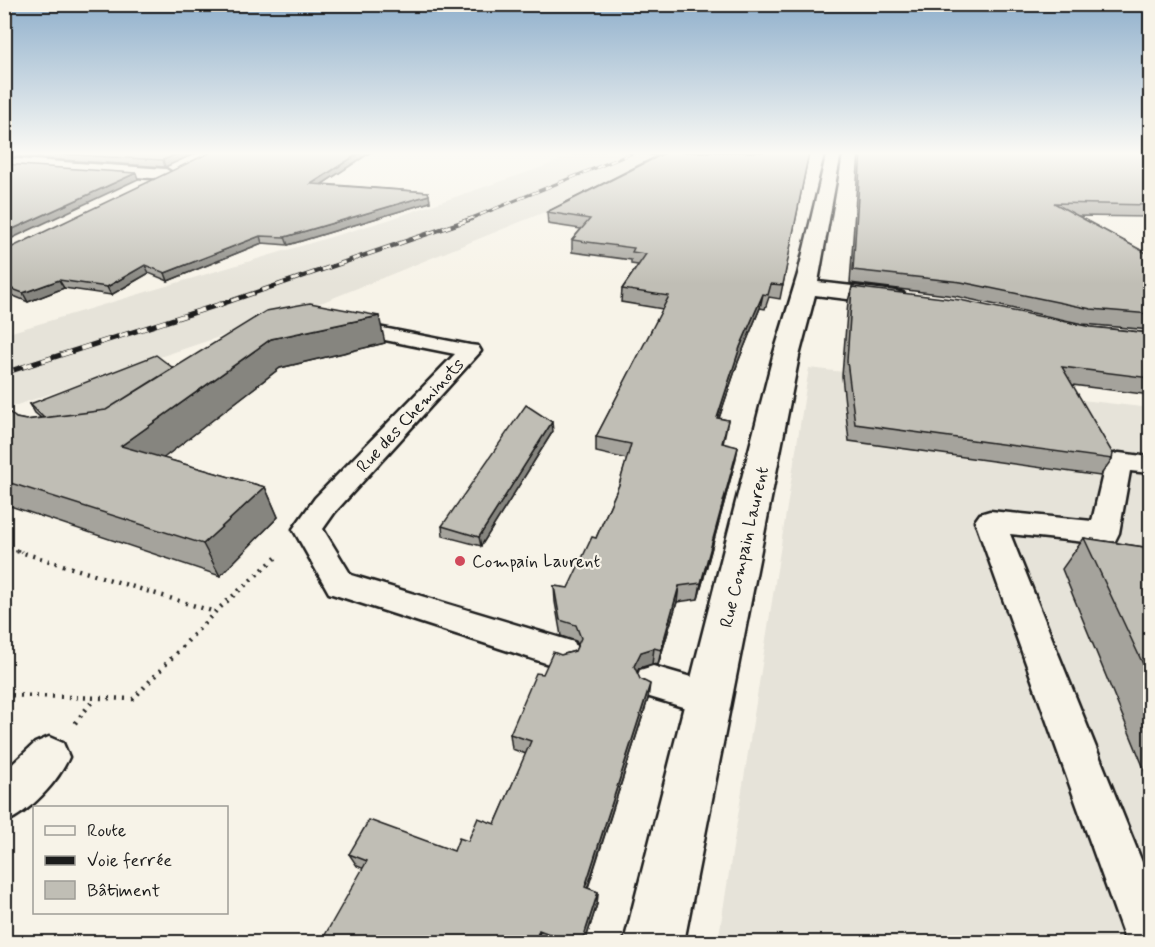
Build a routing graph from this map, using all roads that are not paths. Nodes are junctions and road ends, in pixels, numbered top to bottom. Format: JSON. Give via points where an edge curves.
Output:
{"nodes":[{"id":1,"x":825,"y":196,"type":"edge"},
{"id":2,"x":806,"y":287,"type":"junction"},
{"id":3,"x":921,"y":301,"type":"edge"},
{"id":4,"x":318,"y":322,"type":"edge"},
{"id":5,"x":1150,"y":465,"type":"edge"},
{"id":6,"x":561,"y":653,"type":"edge"},
{"id":7,"x":653,"y":682,"type":"dead end"},
{"id":8,"x":710,"y":698,"type":"junction"},
{"id":9,"x":49,"y":757,"type":"dead end"},
{"id":10,"x":4,"y":801,"type":"edge"},
{"id":11,"x":1150,"y":941,"type":"edge"},
{"id":12,"x":654,"y":942,"type":"edge"}],
"edges":[{"from":1,"to":2,"type":"street","name":"Rue Compain Laurent"},
{"from":2,"to":3,"type":"street"},
{"from":2,"to":8,"type":"street","name":"Rue Compain Laurent","via":[[786,356]]},
{"from":4,"to":6,"type":"lane","name":"Rue des Cheminots","via":[[470,351],[325,505],[308,529],[340,584]]},
{"from":5,"to":11,"type":"lane","via":[[1119,462],[1104,533],[990,521]]},
{"from":7,"to":8,"type":"lane"},
{"from":8,"to":12,"type":"street","name":"Rue Compain Laurent"},
{"from":9,"to":10,"type":"lane"}]}
